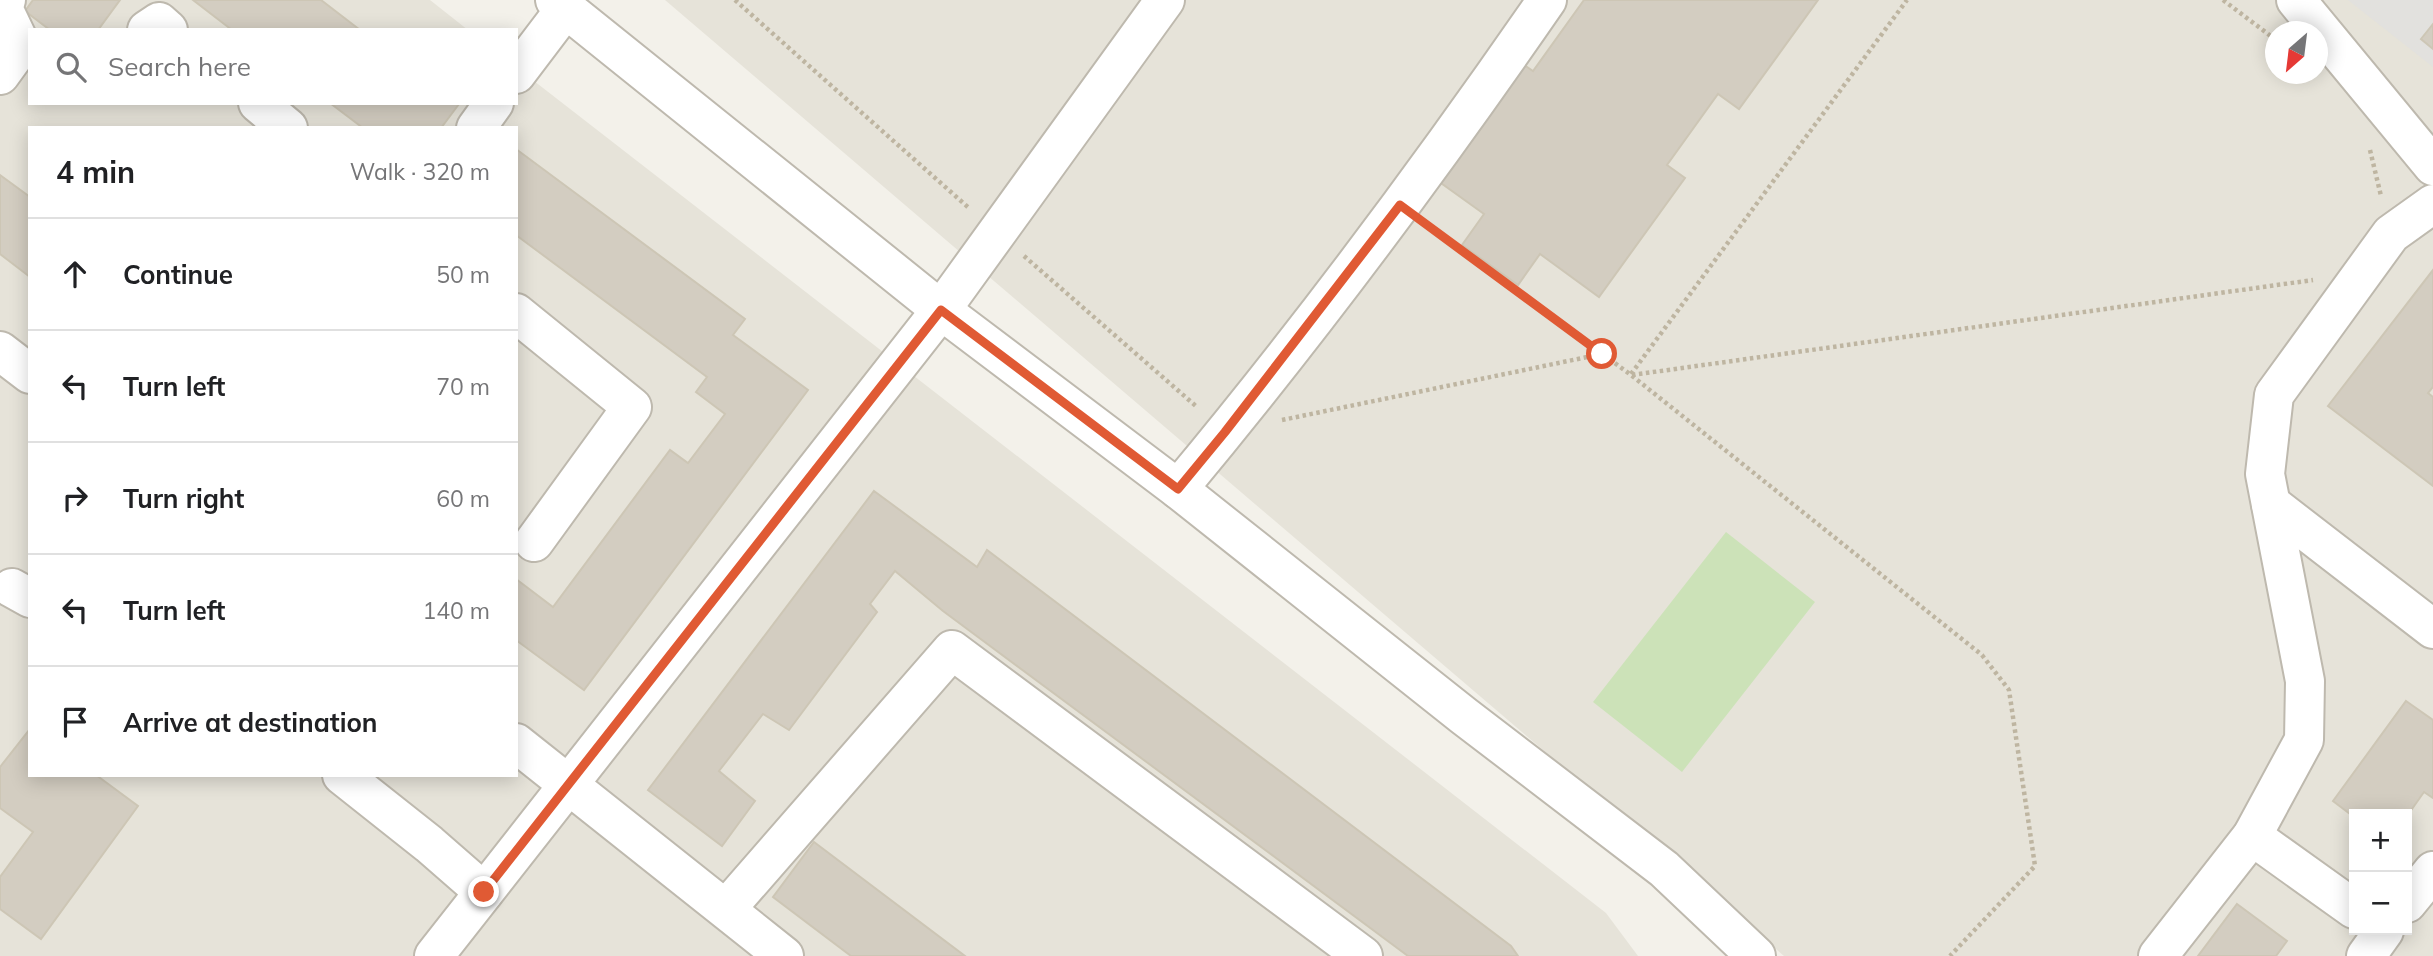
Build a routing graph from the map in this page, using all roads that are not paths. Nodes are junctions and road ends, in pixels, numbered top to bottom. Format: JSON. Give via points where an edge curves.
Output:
{"nodes":[{"id":1,"x":6,"y":0,"type":"edge"},
{"id":2,"x":1165,"y":0,"type":"edge"},
{"id":3,"x":1547,"y":0,"type":"edge"},
{"id":4,"x":2296,"y":0,"type":"edge"},
{"id":5,"x":560,"y":4,"type":"edge"},
{"id":6,"x":150,"y":28,"type":"edge"},
{"id":7,"x":166,"y":28,"type":"edge"},
{"id":8,"x":17,"y":56,"type":"edge"},
{"id":9,"x":518,"y":71,"type":"edge"},
{"id":10,"x":260,"y":105,"type":"edge"},
{"id":11,"x":493,"y":105,"type":"edge"},
{"id":12,"x":286,"y":126,"type":"edge"},
{"id":13,"x":477,"y":126,"type":"edge"},
{"id":14,"x":2433,"y":166,"type":"edge"},
{"id":15,"x":2433,"y":204,"type":"edge"},
{"id":16,"x":941,"y":310,"type":"junction"},
{"id":17,"x":518,"y":315,"type":"edge"},
{"id":18,"x":0,"y":351,"type":"edge"},
{"id":19,"x":28,"y":372,"type":"edge"},
{"id":20,"x":1178,"y":489,"type":"junction"},
{"id":21,"x":2271,"y":504,"type":"junction"},
{"id":22,"x":534,"y":542,"type":"dead end"},
{"id":23,"x":2433,"y":629,"type":"edge"},
{"id":24,"x":518,"y":745,"type":"edge"},
{"id":25,"x":345,"y":777,"type":"edge"},
{"id":26,"x":569,"y":783,"type":"junction"},
{"id":27,"x":2252,"y":836,"type":"junction"},
{"id":28,"x":2433,"y":871,"type":"edge"},
{"id":29,"x":484,"y":892,"type":"junction"},
{"id":30,"x":2412,"y":893,"type":"edge"},
{"id":31,"x":2349,"y":905,"type":"edge"},
{"id":32,"x":726,"y":909,"type":"junction"},
{"id":33,"x":434,"y":956,"type":"edge"},
{"id":34,"x":783,"y":956,"type":"edge"},
{"id":35,"x":1363,"y":956,"type":"edge"},
{"id":36,"x":1756,"y":956,"type":"edge"},
{"id":37,"x":2158,"y":956,"type":"edge"}],
"edges":[{"from":1,"to":8,"type":"street","via":[[3,8]]},
{"from":2,"to":16,"type":"street"},
{"from":3,"to":20,"type":"street","via":[[1400,205]]},
{"from":4,"to":14,"type":"street"},
{"from":5,"to":9,"type":"street"},
{"from":5,"to":16,"type":"street"},
{"from":6,"to":7,"type":"street","via":[[159,22]]},
{"from":10,"to":12,"type":"street"},
{"from":11,"to":13,"type":"street"},
{"from":15,"to":21,"type":"street","via":[[2391,234],[2274,395],[2265,474]]},
{"from":16,"to":20,"type":"street"},
{"from":16,"to":26,"type":"street"},
{"from":17,"to":22,"type":"street","via":[[632,407]]},
{"from":18,"to":19,"type":"street"},
{"from":20,"to":36,"type":"street","via":[[1664,869]]},
{"from":21,"to":23,"type":"street"},
{"from":21,"to":27,"type":"street","via":[[2305,681],[2304,740]]},
{"from":24,"to":26,"type":"street"},
{"from":25,"to":29,"type":"street"},
{"from":26,"to":29,"type":"street"},
{"from":26,"to":32,"type":"street"},
{"from":27,"to":31,"type":"street"},
{"from":27,"to":37,"type":"street"},
{"from":28,"to":30,"type":"street"},
{"from":29,"to":33,"type":"street"},
{"from":32,"to":34,"type":"street"},
{"from":32,"to":35,"type":"street","via":[[952,650]]}]}
